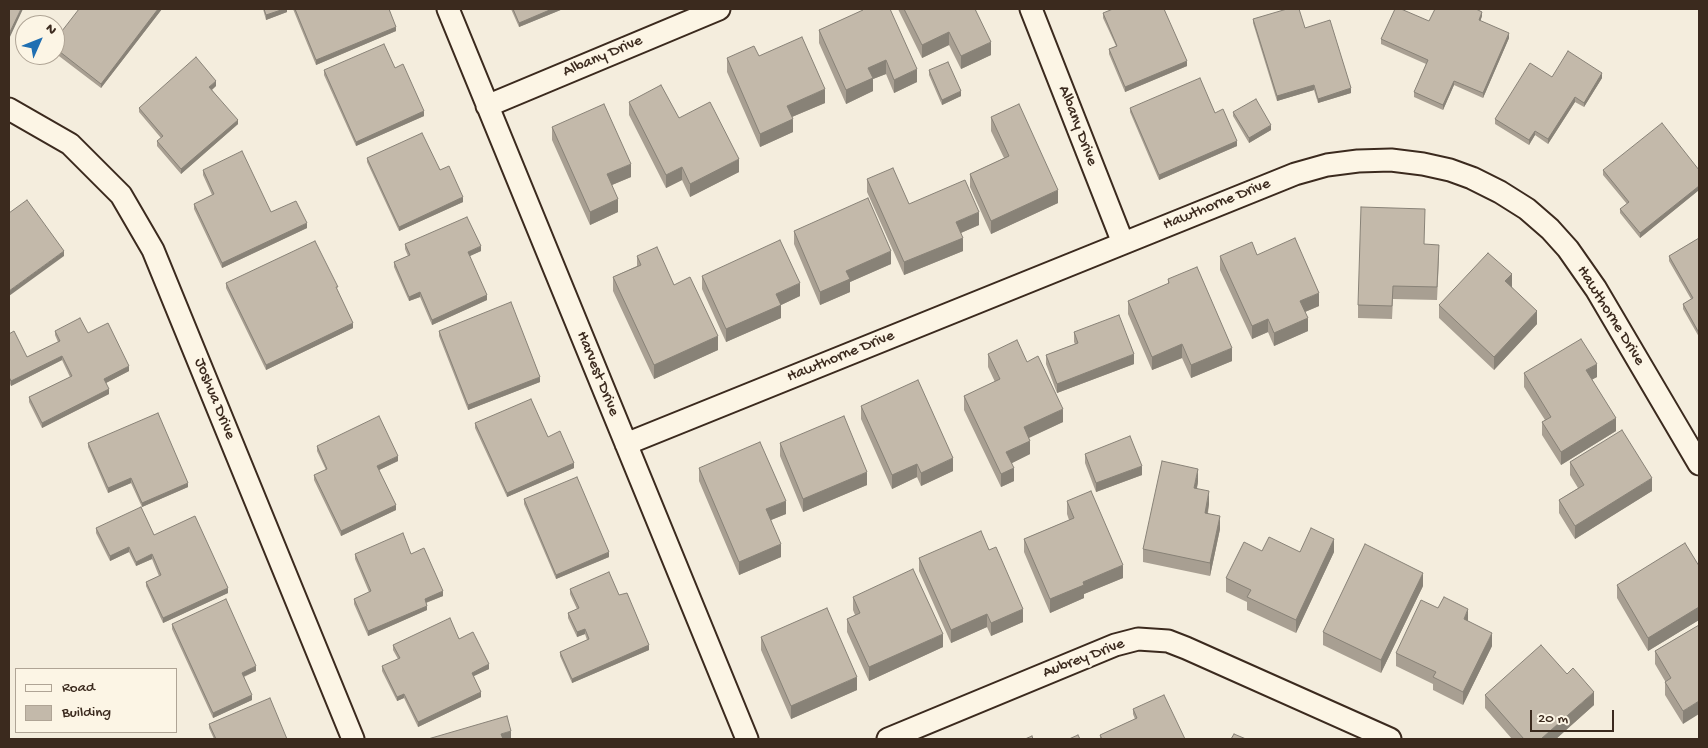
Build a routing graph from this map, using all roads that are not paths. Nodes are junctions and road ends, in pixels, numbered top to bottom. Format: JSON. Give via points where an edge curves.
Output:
{"nodes":[{"id":1,"x":448,"y":9,"type":"edge"},
{"id":2,"x":719,"y":9,"type":"edge"},
{"id":3,"x":1031,"y":9,"type":"edge"},
{"id":4,"x":487,"y":106,"type":"junction"},
{"id":5,"x":9,"y":109,"type":"edge"},
{"id":6,"x":1123,"y":243,"type":"junction"},
{"id":7,"x":626,"y":444,"type":"junction"},
{"id":8,"x":1699,"y":464,"type":"edge"},
{"id":9,"x":353,"y":739,"type":"edge"},
{"id":10,"x":747,"y":739,"type":"edge"},
{"id":11,"x":888,"y":739,"type":"edge"},
{"id":12,"x":1390,"y":739,"type":"edge"}],
"edges":[{"from":1,"to":4,"type":"street","name":"Harvest Drive"},
{"from":2,"to":4,"type":"street","name":"Albany Drive"},
{"from":3,"to":6,"type":"street","name":"Albany Drive"},
{"from":4,"to":7,"type":"street","name":"Harvest Drive"},
{"from":5,"to":9,"type":"street","name":"Joshua Drive","via":[[70,144],[121,195],[153,250]]},
{"from":6,"to":7,"type":"street","name":"Hawthorne Drive"},
{"from":6,"to":8,"type":"street","name":"Hawthorne Drive","via":[[1295,174],[1327,165],[1391,160],[1450,170],[1472,178],[1526,209],[1568,249],[1596,289]]},
{"from":7,"to":10,"type":"street","name":"Harvest Drive"},
{"from":11,"to":12,"type":"street","name":"Aubrey Drive","via":[[1114,645],[1138,639],[1168,642],[1186,648]]}]}
